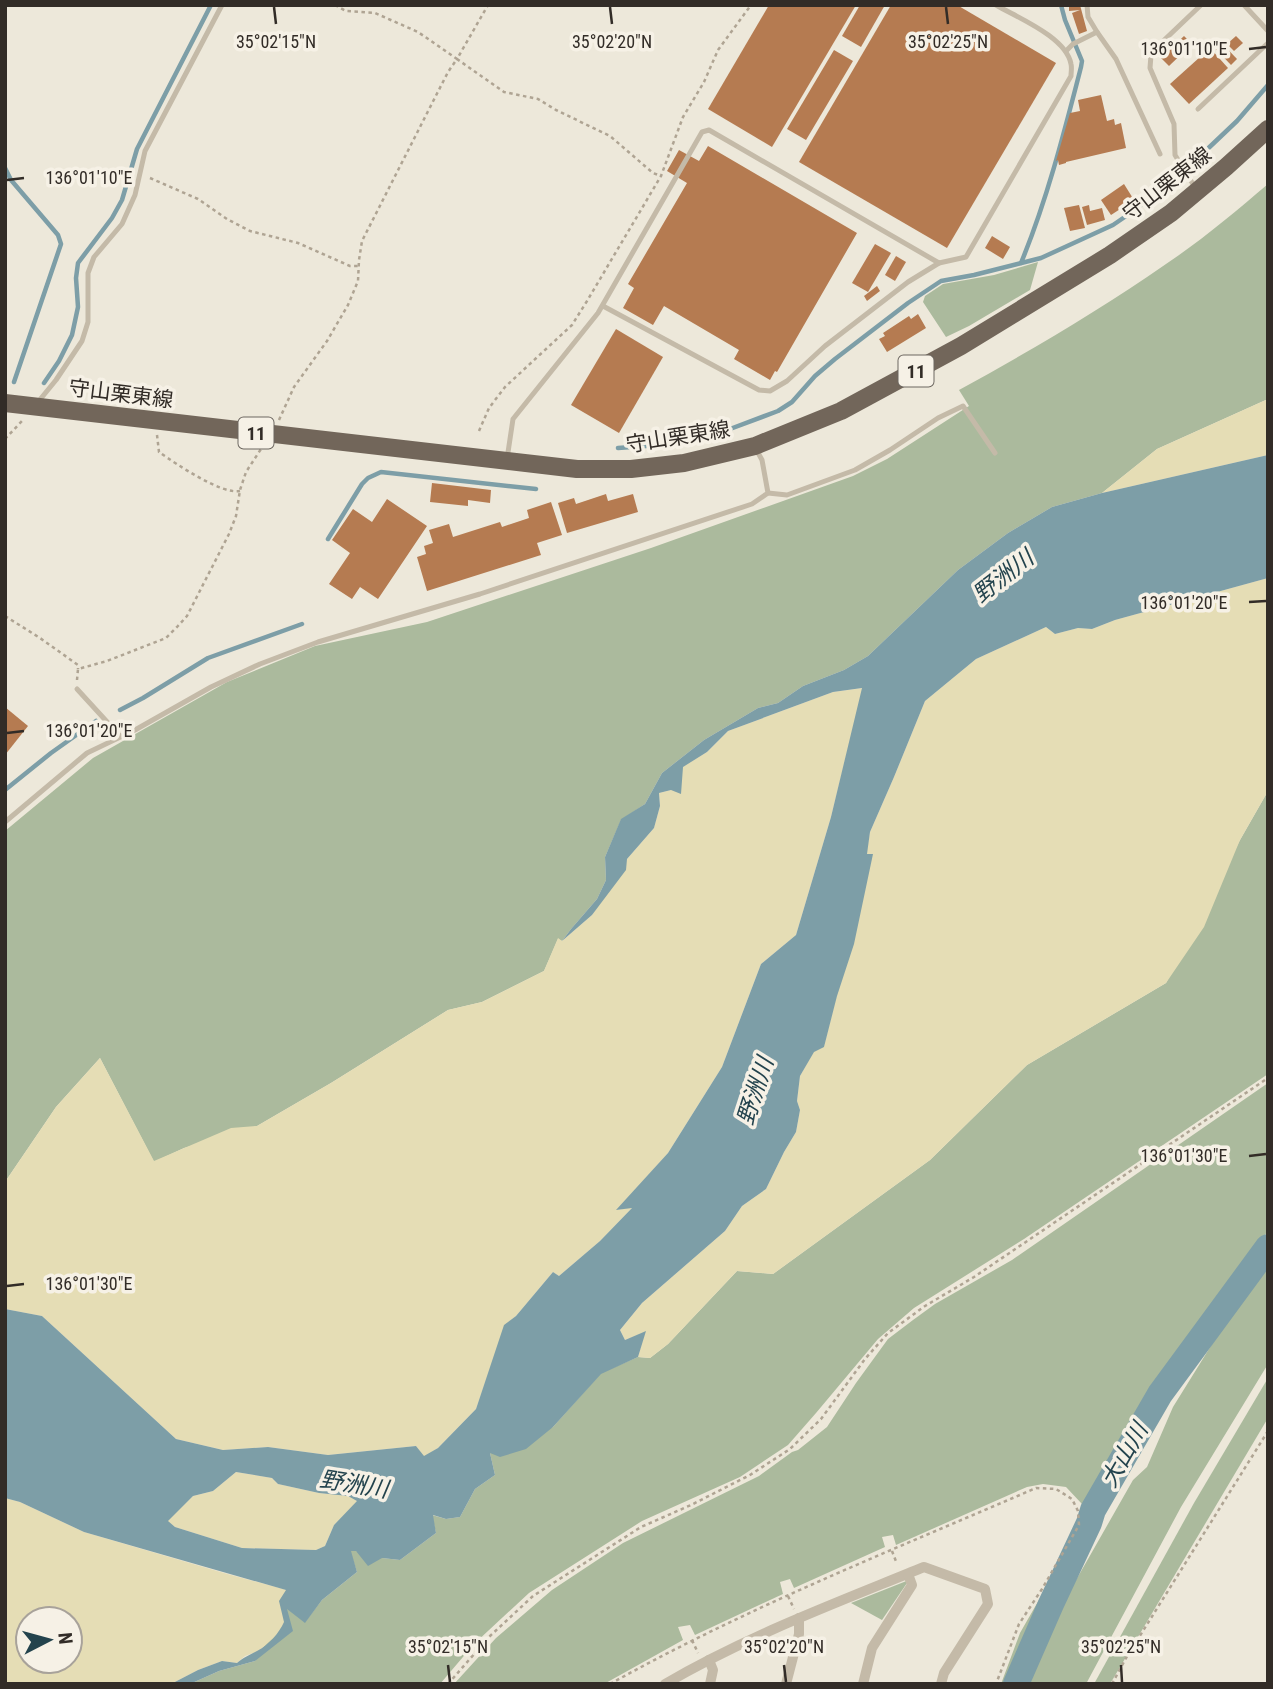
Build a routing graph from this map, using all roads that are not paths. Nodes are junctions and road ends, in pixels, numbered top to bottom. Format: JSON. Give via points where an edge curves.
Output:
{"nodes":[{"id":1,"x":222,"y":5,"type":"edge"},
{"id":2,"x":996,"y":5,"type":"edge"},
{"id":3,"x":1087,"y":5,"type":"edge"},
{"id":4,"x":1201,"y":5,"type":"edge"},
{"id":5,"x":1244,"y":5,"type":"edge"},
{"id":6,"x":1256,"y":5,"type":"edge"},
{"id":7,"x":1249,"y":11,"type":"junction"},
{"id":8,"x":1268,"y":31,"type":"edge"},
{"id":9,"x":1097,"y":32,"type":"junction"},
{"id":10,"x":1268,"y":43,"type":"edge"},
{"id":11,"x":1066,"y":51,"type":"junction"},
{"id":12,"x":1198,"y":109,"type":"dead end"},
{"id":13,"x":1268,"y":129,"type":"edge"},
{"id":14,"x":1160,"y":154,"type":"dead end"},
{"id":15,"x":1198,"y":191,"type":"junction"},
{"id":16,"x":939,"y":263,"type":"junction"},
{"id":17,"x":603,"y":306,"type":"junction"},
{"id":18,"x":5,"y":403,"type":"edge"},
{"id":19,"x":34,"y":407,"type":"junction"},
{"id":20,"x":755,"y":446,"type":"junction"},
{"id":21,"x":995,"y":453,"type":"dead end"},
{"id":22,"x":507,"y":462,"type":"junction"},
{"id":23,"x":768,"y":493,"type":"junction"},
{"id":24,"x":77,"y":690,"type":"road end"},
{"id":25,"x":120,"y":736,"type":"junction"},
{"id":26,"x":5,"y":822,"type":"edge"},
{"id":27,"x":908,"y":1574,"type":"junction"},
{"id":28,"x":799,"y":1618,"type":"junction"},
{"id":29,"x":709,"y":1660,"type":"junction"},
{"id":30,"x":665,"y":1684,"type":"edge"},
{"id":31,"x":710,"y":1684,"type":"edge"},
{"id":32,"x":786,"y":1684,"type":"edge"},
{"id":33,"x":863,"y":1684,"type":"edge"},
{"id":34,"x":941,"y":1684,"type":"edge"}],
"edges":[{"from":1,"to":19,"type":"lane","via":[[145,151],[135,195],[122,225],[94,257],[88,273],[88,322],[82,341]]},
{"from":2,"to":11,"type":"lane","via":[[1053,38]]},
{"from":3,"to":9,"type":"lane"},
{"from":4,"to":15,"type":"lane","via":[[1151,55],[1150,68],[1174,124],[1175,155]]},
{"from":5,"to":7,"type":"lane"},
{"from":6,"to":7,"type":"lane"},
{"from":7,"to":8,"type":"lane"},
{"from":9,"to":11,"type":"lane"},
{"from":9,"to":14,"type":"lane","via":[[1115,58]]},
{"from":10,"to":12,"type":"lane"},
{"from":11,"to":16,"type":"lane","via":[[1071,76],[966,257]]},
{"from":13,"to":15,"type":"main road","name":"守山栗東線","number":"11"},
{"from":15,"to":20,"type":"main road","name":"守山栗東線","number":"11","via":[[1110,255],[961,346],[841,411]]},
{"from":16,"to":17,"type":"lane","via":[[769,391],[759,390]]},
{"from":16,"to":17,"type":"lane","via":[[709,130],[702,132]]},
{"from":17,"to":22,"type":"lane","via":[[513,419]]},
{"from":18,"to":19,"type":"main road","name":"守山栗東線","number":"11"},
{"from":19,"to":22,"type":"main road","name":"守山栗東線","number":"11"},
{"from":20,"to":22,"type":"main road","name":"守山栗東線","number":"11","via":[[684,463],[631,469]]},
{"from":20,"to":23,"type":"lane"},
{"from":21,"to":23,"type":"lane","via":[[963,406],[855,470],[787,495]]},
{"from":23,"to":25,"type":"lane","via":[[752,504],[662,535],[318,642],[211,687]]},
{"from":24,"to":25,"type":"lane"},
{"from":25,"to":26,"type":"lane","via":[[87,753]]},
{"from":27,"to":28,"type":"street"},
{"from":27,"to":33,"type":"street","via":[[912,1585],[872,1648]]},
{"from":27,"to":34,"type":"street","via":[[924,1567],[985,1588],[988,1604]]},
{"from":28,"to":29,"type":"street"},
{"from":28,"to":32,"type":"street"},
{"from":29,"to":30,"type":"street"},
{"from":29,"to":31,"type":"street","via":[[713,1670]]}]}
